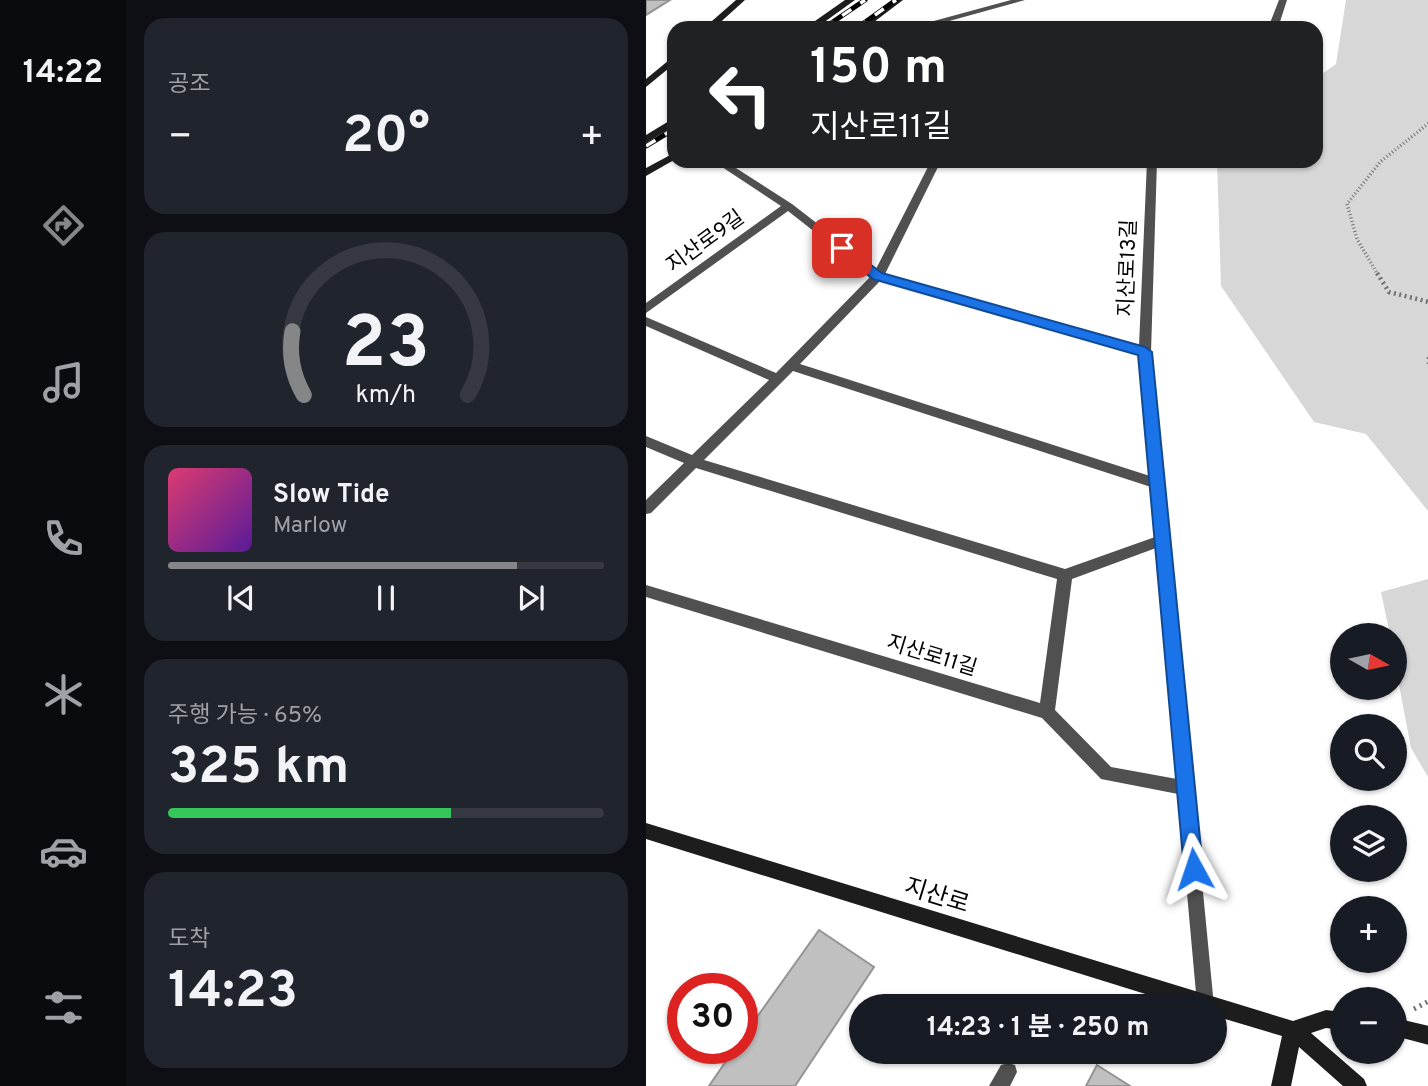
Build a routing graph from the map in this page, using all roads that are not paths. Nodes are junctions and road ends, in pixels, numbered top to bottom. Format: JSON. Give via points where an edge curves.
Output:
{"nodes":[{"id":1,"x":741,"y":0,"type":"edge"},
{"id":2,"x":851,"y":0,"type":"edge"},
{"id":3,"x":899,"y":0,"type":"edge"},
{"id":4,"x":1021,"y":0,"type":"edge"},
{"id":5,"x":1284,"y":0,"type":"edge"},
{"id":6,"x":718,"y":21,"type":"edge"},
{"id":7,"x":820,"y":21,"type":"edge"},
{"id":8,"x":870,"y":21,"type":"edge"},
{"id":9,"x":940,"y":21,"type":"edge"},
{"id":10,"x":1276,"y":21,"type":"edge"},
{"id":11,"x":667,"y":65,"type":"edge"},
{"id":12,"x":646,"y":84,"type":"edge"},
{"id":13,"x":667,"y":126,"type":"edge"},
{"id":14,"x":646,"y":140,"type":"edge"},
{"id":15,"x":667,"y":160,"type":"edge"},
{"id":16,"x":729,"y":168,"type":"edge"},
{"id":17,"x":932,"y":168,"type":"edge"},
{"id":18,"x":1152,"y":168,"type":"edge"},
{"id":19,"x":646,"y":173,"type":"edge"},
{"id":20,"x":788,"y":206,"type":"junction"},
{"id":21,"x":878,"y":276,"type":"junction"},
{"id":22,"x":646,"y":309,"type":"edge"},
{"id":23,"x":646,"y":321,"type":"edge"},
{"id":24,"x":1145,"y":352,"type":"junction"},
{"id":25,"x":791,"y":366,"type":"junction"},
{"id":26,"x":778,"y":379,"type":"junction"},
{"id":27,"x":646,"y":441,"type":"edge"},
{"id":28,"x":695,"y":462,"type":"junction"},
{"id":29,"x":1157,"y":484,"type":"junction"},
{"id":30,"x":646,"y":509,"type":"edge"},
{"id":31,"x":1163,"y":540,"type":"junction"},
{"id":32,"x":1065,"y":575,"type":"junction"},
{"id":33,"x":646,"y":591,"type":"edge"},
{"id":34,"x":1047,"y":712,"type":"junction"},
{"id":35,"x":1186,"y":789,"type":"junction"},
{"id":36,"x":646,"y":831,"type":"edge"},
{"id":37,"x":1172,"y":994,"type":"edge"},
{"id":38,"x":1210,"y":994,"type":"edge"},
{"id":39,"x":1227,"y":1011,"type":"edge"},
{"id":40,"x":1330,"y":1020,"type":"edge"},
{"id":41,"x":1293,"y":1030,"type":"junction"},
{"id":42,"x":1407,"y":1030,"type":"edge"},
{"id":43,"x":1428,"y":1036,"type":"edge"},
{"id":44,"x":1281,"y":1086,"type":"edge"},
{"id":45,"x":1357,"y":1086,"type":"edge"}],
"edges":[{"from":1,"to":6,"type":"main road"},
{"from":2,"to":7,"type":"main road"},
{"from":3,"to":8,"type":"main road"},
{"from":4,"to":9,"type":"street"},
{"from":5,"to":10,"type":"street"},
{"from":11,"to":12,"type":"main road"},
{"from":13,"to":14,"type":"main road"},
{"from":15,"to":19,"type":"main road"},
{"from":16,"to":20,"type":"street"},
{"from":17,"to":21,"type":"street"},
{"from":18,"to":24,"type":"street","name":"지산로13길"},
{"from":20,"to":21,"type":"street"},
{"from":20,"to":22,"type":"street","name":"지산로9길"},
{"from":21,"to":24,"type":"street"},
{"from":21,"to":25,"type":"street"},
{"from":23,"to":26,"type":"street"},
{"from":24,"to":29,"type":"street","name":"지산로13길"},
{"from":25,"to":26,"type":"street"},
{"from":25,"to":29,"type":"street"},
{"from":26,"to":28,"type":"street"},
{"from":27,"to":28,"type":"street"},
{"from":28,"to":30,"type":"street"},
{"from":28,"to":32,"type":"street"},
{"from":29,"to":31,"type":"street","name":"지산로13길"},
{"from":31,"to":32,"type":"street"},
{"from":31,"to":35,"type":"street","name":"지산로13길"},
{"from":32,"to":34,"type":"street"},
{"from":33,"to":34,"type":"street","name":"지산로11길"},
{"from":34,"to":35,"type":"street","name":"지산로11길","via":[[1107,774]]},
{"from":35,"to":38,"type":"street","name":"지산로13길"},
{"from":36,"to":37,"type":"main road","name":"지산로"},
{"from":39,"to":41,"type":"main road","name":"지산로"},
{"from":40,"to":41,"type":"main road"},
{"from":41,"to":44,"type":"main road"},
{"from":41,"to":45,"type":"main road","name":"지산로"},
{"from":42,"to":43,"type":"main road"}]}
